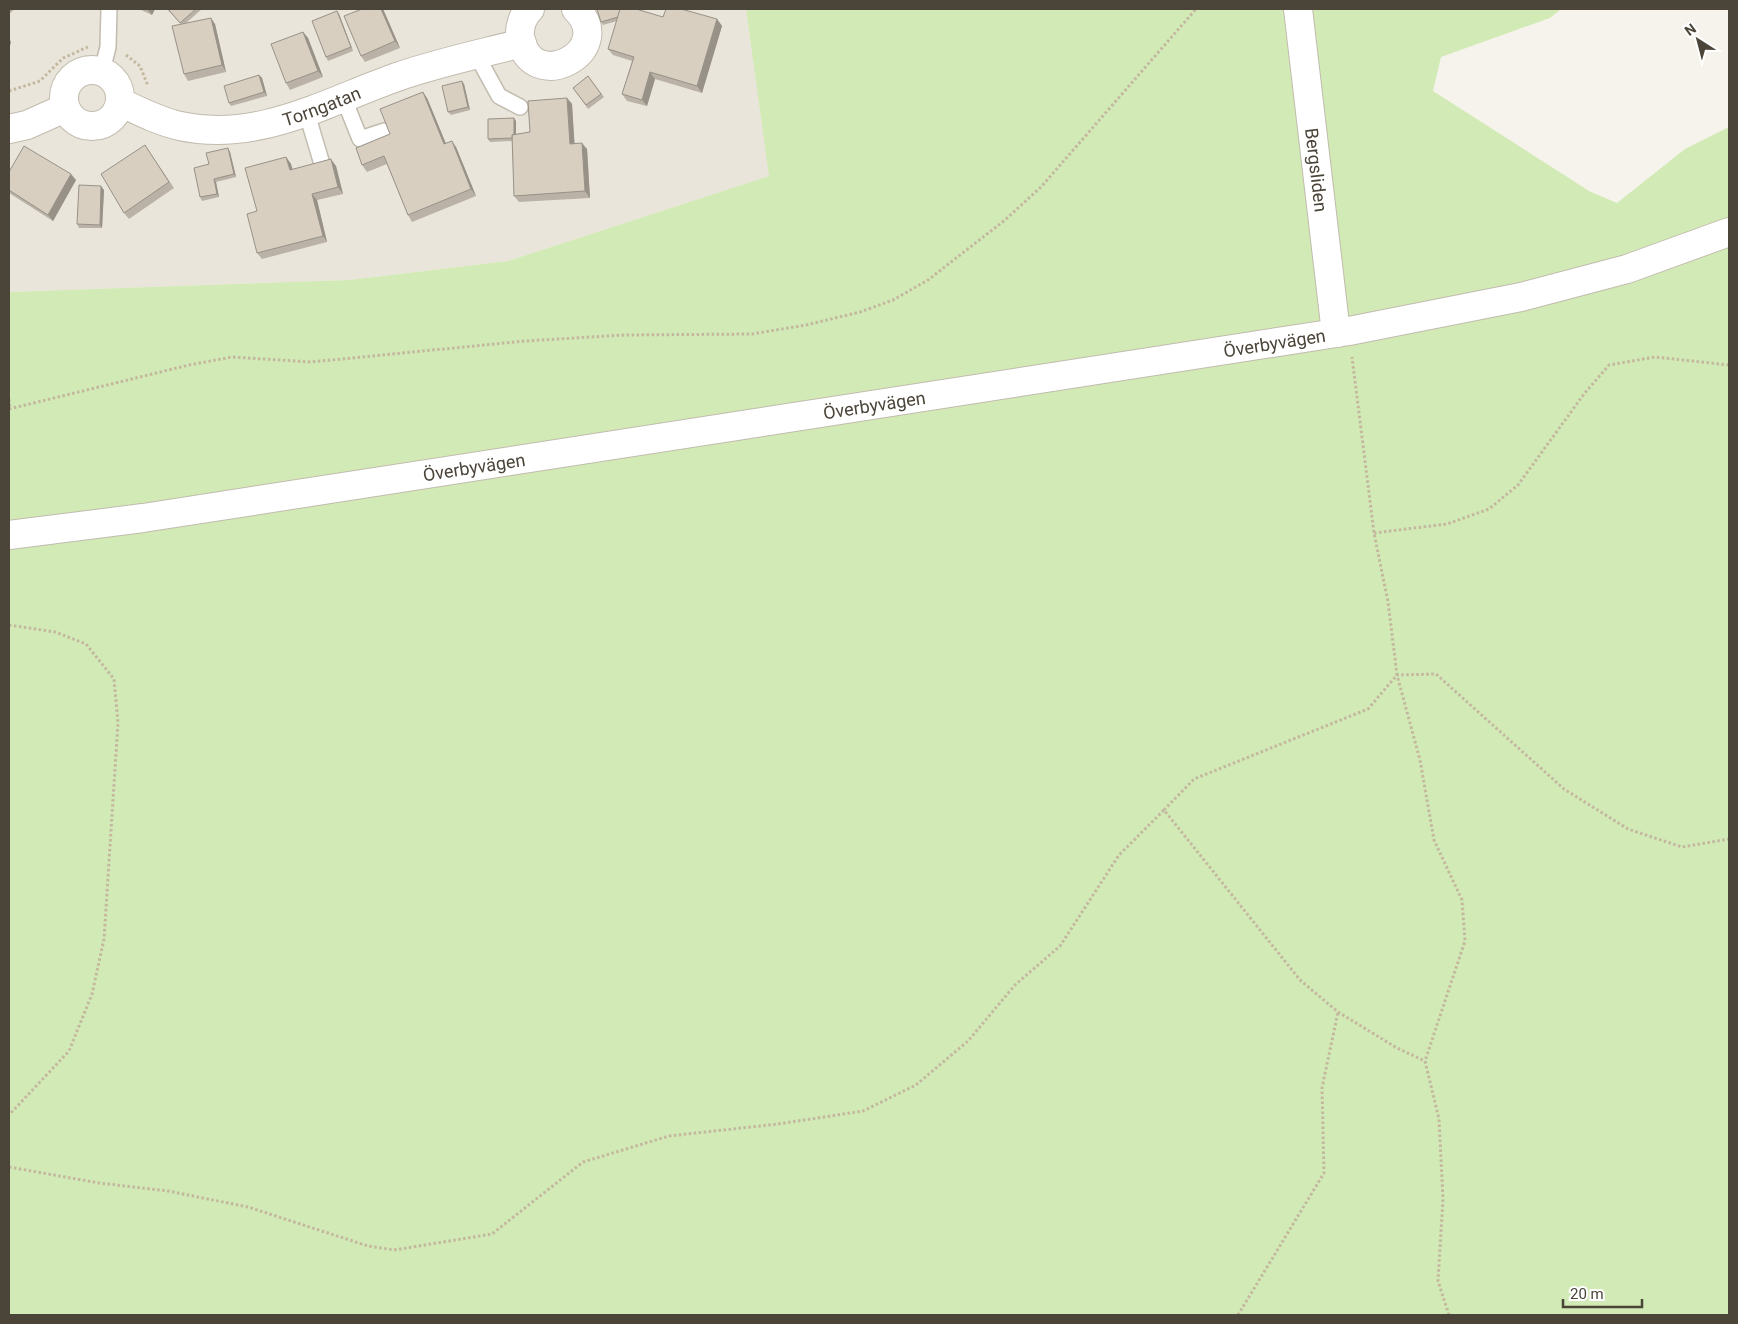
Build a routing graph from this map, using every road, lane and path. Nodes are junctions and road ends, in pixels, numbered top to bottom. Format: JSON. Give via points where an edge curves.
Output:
{"nodes":[{"id":1,"x":109,"y":9,"type":"edge"},
{"id":2,"x":530,"y":9,"type":"edge"},
{"id":3,"x":576,"y":9,"type":"edge"},
{"id":4,"x":1196,"y":9,"type":"edge"},
{"id":5,"x":1298,"y":9,"type":"edge"},
{"id":6,"x":522,"y":43,"type":"junction"},
{"id":7,"x":476,"y":54,"type":"junction"},
{"id":8,"x":105,"y":59,"type":"junction"},
{"id":9,"x":9,"y":91,"type":"edge"},
{"id":10,"x":344,"y":98,"type":"junction"},
{"id":11,"x":120,"y":102,"type":"junction"},
{"id":12,"x":65,"y":108,"type":"junction"},
{"id":13,"x":520,"y":108,"type":"dead end"},
{"id":14,"x":307,"y":114,"type":"junction"},
{"id":15,"x":150,"y":116,"type":"junction"},
{"id":16,"x":9,"y":129,"type":"edge"},
{"id":17,"x":384,"y":131,"type":"edge"},
{"id":18,"x":322,"y":164,"type":"edge"},
{"id":19,"x":1729,"y":232,"type":"edge"},
{"id":20,"x":1342,"y":332,"type":"junction"},
{"id":21,"x":1729,"y":365,"type":"edge"},
{"id":22,"x":9,"y":399,"type":"edge"},
{"id":23,"x":10,"y":408,"type":"edge"},
{"id":24,"x":1374,"y":533,"type":"junction"},
{"id":25,"x":9,"y":535,"type":"edge"},
{"id":26,"x":9,"y":625,"type":"edge"},
{"id":27,"x":1397,"y":675,"type":"junction"},
{"id":28,"x":1164,"y":810,"type":"junction"},
{"id":29,"x":1729,"y":839,"type":"edge"},
{"id":30,"x":1338,"y":1012,"type":"junction"},
{"id":31,"x":1425,"y":1061,"type":"junction"},
{"id":32,"x":9,"y":1115,"type":"edge"},
{"id":33,"x":9,"y":1167,"type":"edge"},
{"id":34,"x":1238,"y":1315,"type":"edge"},
{"id":35,"x":1449,"y":1315,"type":"edge"}],
"edges":[{"from":1,"to":8,"type":"lane"},
{"from":2,"to":6,"type":"street","via":[[522,21]]},
{"from":3,"to":6,"type":"street","via":[[587,30],[586,41],[574,59],[554,66],[544,65],[534,60]]},
{"from":4,"to":23,"type":"path","via":[[1041,187],[1005,220],[928,280],[894,300],[860,312],[752,334],[624,335],[525,341],[311,362],[232,357]]},
{"from":5,"to":20,"type":"street","name":"Bergsliden"},
{"from":6,"to":7,"type":"street","name":"Torngatan"},
{"from":7,"to":10,"type":"street","name":"Torngatan","via":[[398,77]]},
{"from":7,"to":13,"type":"lane","via":[[499,96]]},
{"from":8,"to":9,"type":"path","via":[[97,45],[78,50],[63,58],[40,81]]},
{"from":8,"to":11,"type":"street","via":[[117,83]]},
{"from":8,"to":12,"type":"street","via":[[76,74],[64,89]]},
{"from":8,"to":15,"type":"path","via":[[123,53],[140,66],[148,83]]},
{"from":10,"to":14,"type":"street","name":"Torngatan"},
{"from":10,"to":17,"type":"lane","via":[[360,139]]},
{"from":11,"to":12,"type":"street","via":[[112,118],[95,126],[77,122]]},
{"from":11,"to":15,"type":"street","name":"Torngatan"},
{"from":12,"to":16,"type":"street","via":[[27,126]]},
{"from":14,"to":15,"type":"street","name":"Torngatan","via":[[257,127],[215,130],[179,126]]},
{"from":14,"to":18,"type":"lane"},
{"from":19,"to":20,"type":"street","name":"Överbyvägen","via":[[1628,269],[1521,297]]},
{"from":20,"to":24,"type":"path"},
{"from":20,"to":25,"type":"street","name":"Överbyvägen","via":[[143,518]]},
{"from":21,"to":24,"type":"path","via":[[1655,357],[1609,366],[1584,394],[1518,485],[1489,509],[1447,524]]},
{"from":22,"to":23,"type":"path"},
{"from":24,"to":27,"type":"path","via":[[1388,602]]},
{"from":26,"to":32,"type":"path","via":[[55,632],[86,644],[114,679],[118,723],[104,939],[92,994],[69,1051]]},
{"from":27,"to":28,"type":"path","via":[[1368,709],[1194,779]]},
{"from":27,"to":29,"type":"path","via":[[1436,674],[1564,788],[1628,830],[1682,847]]},
{"from":27,"to":31,"type":"path","via":[[1420,760],[1434,840],[1462,900],[1465,941]]},
{"from":28,"to":30,"type":"path","via":[[1300,980]]},
{"from":28,"to":33,"type":"path","via":[[1118,855],[1060,946],[1015,985],[968,1041],[916,1085],[863,1111],[669,1136],[583,1162],[492,1234],[394,1250],[368,1246],[248,1207],[168,1191]]},
{"from":30,"to":31,"type":"path"},
{"from":30,"to":34,"type":"path","via":[[1322,1088],[1324,1172]]},
{"from":31,"to":35,"type":"path","via":[[1439,1119],[1443,1199],[1438,1281]]}]}
